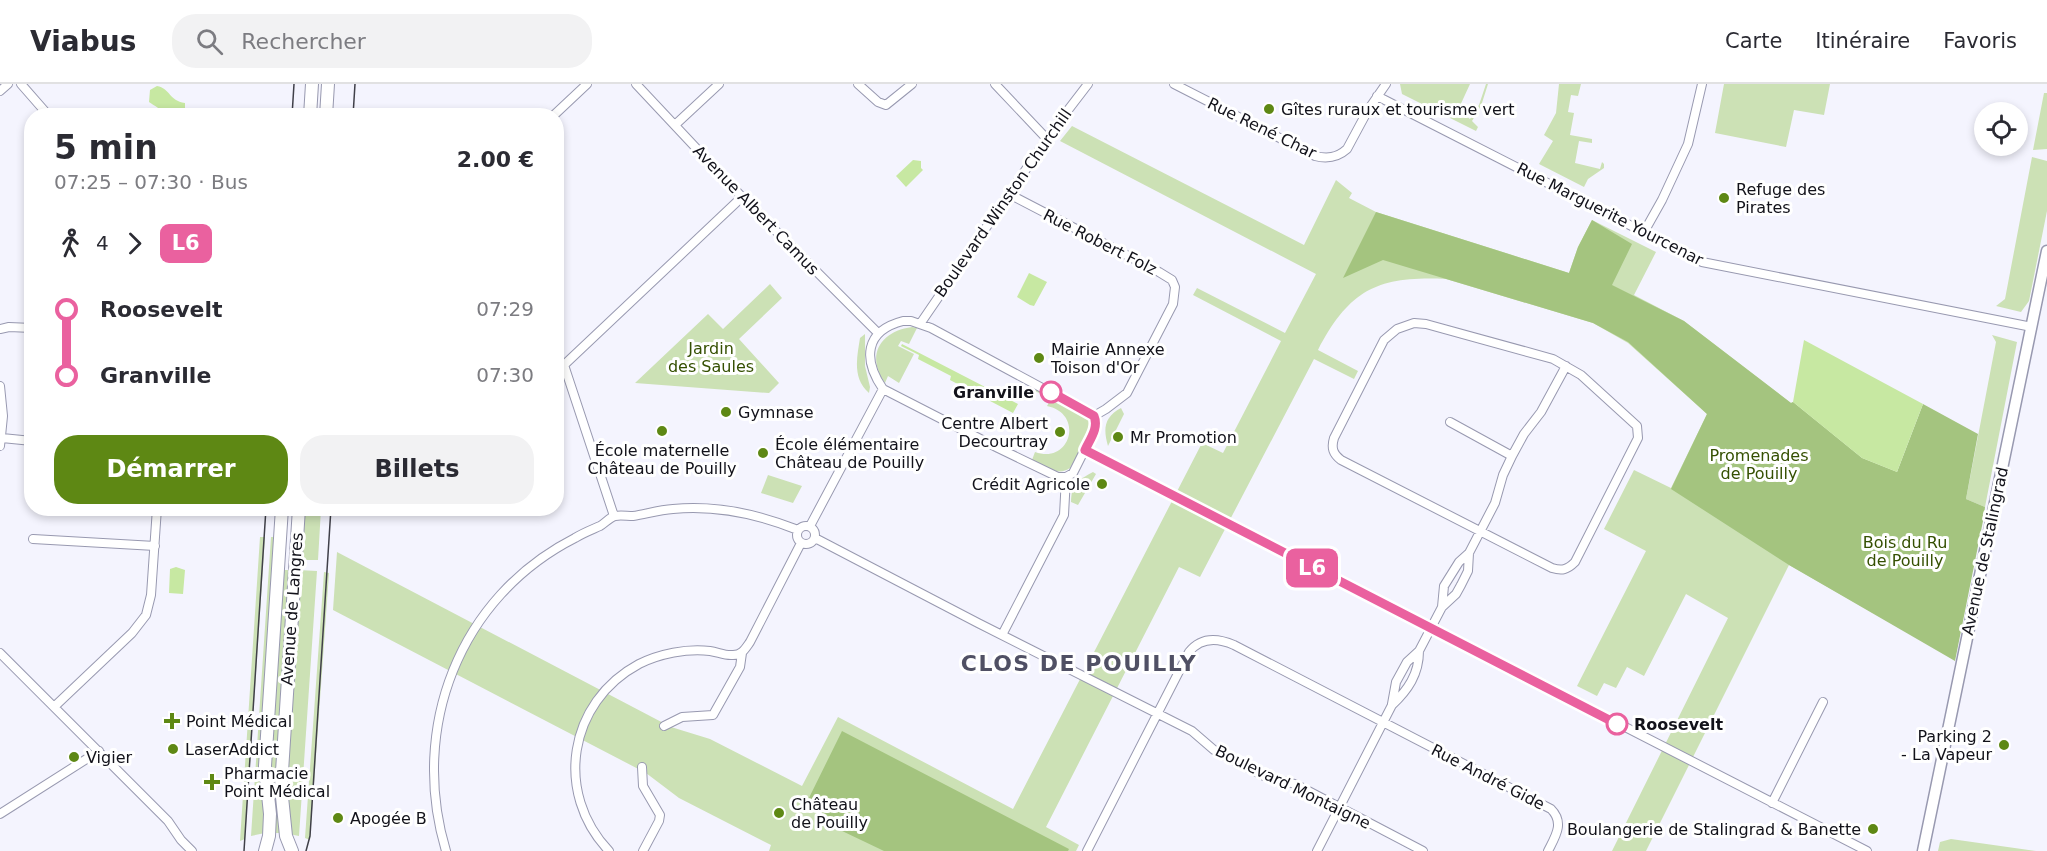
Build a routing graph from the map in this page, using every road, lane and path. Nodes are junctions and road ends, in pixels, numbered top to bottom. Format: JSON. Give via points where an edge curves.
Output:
{"nodes":[{"id":1,"x":8,"y":84,"type":"edge"},
{"id":2,"x":21,"y":84,"type":"edge"},
{"id":3,"x":312,"y":84,"type":"edge"},
{"id":4,"x":328,"y":84,"type":"edge"},
{"id":5,"x":587,"y":84,"type":"edge"},
{"id":6,"x":636,"y":84,"type":"edge"},
{"id":7,"x":719,"y":84,"type":"edge"},
{"id":8,"x":858,"y":84,"type":"edge"},
{"id":9,"x":912,"y":84,"type":"edge"},
{"id":10,"x":995,"y":84,"type":"edge"},
{"id":11,"x":1088,"y":84,"type":"edge"},
{"id":12,"x":1174,"y":84,"type":"edge"},
{"id":13,"x":1386,"y":84,"type":"edge"},
{"id":14,"x":1702,"y":84,"type":"edge"},
{"id":15,"x":0,"y":92,"type":"edge"},
{"id":16,"x":1377,"y":96,"type":"junction"},
{"id":17,"x":42,"y":108,"type":"edge"},
{"id":18,"x":310,"y":108,"type":"edge"},
{"id":19,"x":326,"y":108,"type":"edge"},
{"id":20,"x":562,"y":108,"type":"edge"},
{"id":21,"x":676,"y":124,"type":"junction"},
{"id":22,"x":1047,"y":139,"type":"junction"},
{"id":23,"x":1009,"y":194,"type":"junction"},
{"id":24,"x":742,"y":197,"type":"junction"},
{"id":25,"x":1644,"y":232,"type":"junction"},
{"id":26,"x":2047,"y":251,"type":"edge"},
{"id":27,"x":920,"y":324,"type":"junction"},
{"id":28,"x":2032,"y":327,"type":"junction"},
{"id":29,"x":24,"y":328,"type":"edge"},
{"id":30,"x":0,"y":329,"type":"edge"},
{"id":31,"x":878,"y":333,"type":"junction"},
{"id":32,"x":564,"y":360,"type":"edge"},
{"id":33,"x":1566,"y":366,"type":"junction"},
{"id":34,"x":564,"y":375,"type":"edge"},
{"id":35,"x":0,"y":386,"type":"edge"},
{"id":36,"x":883,"y":389,"type":"junction"},
{"id":37,"x":1094,"y":416,"type":"junction"},
{"id":38,"x":1450,"y":422,"type":"dead end"},
{"id":39,"x":24,"y":441,"type":"edge"},
{"id":40,"x":1,"y":442,"type":"edge"},
{"id":41,"x":1085,"y":450,"type":"junction"},
{"id":42,"x":1512,"y":456,"type":"junction"},
{"id":43,"x":1066,"y":477,"type":"junction"},
{"id":44,"x":156,"y":516,"type":"edge"},
{"id":45,"x":281,"y":516,"type":"edge"},
{"id":46,"x":298,"y":516,"type":"edge"},
{"id":47,"x":614,"y":516,"type":"junction"},
{"id":48,"x":810,"y":526,"type":"junction"},
{"id":49,"x":798,"y":530,"type":"junction"},
{"id":50,"x":1480,"y":531,"type":"junction"},
{"id":51,"x":815,"y":538,"type":"junction"},
{"id":52,"x":33,"y":539,"type":"dead end"},
{"id":53,"x":801,"y":543,"type":"junction"},
{"id":54,"x":154,"y":546,"type":"junction"},
{"id":55,"x":1469,"y":553,"type":"junction"},
{"id":56,"x":1442,"y":607,"type":"junction"},
{"id":57,"x":1431,"y":628,"type":"junction"},
{"id":58,"x":1002,"y":635,"type":"junction"},
{"id":59,"x":1419,"y":651,"type":"junction"},
{"id":60,"x":0,"y":653,"type":"edge"},
{"id":61,"x":742,"y":653,"type":"junction"},
{"id":62,"x":1823,"y":702,"type":"dead end"},
{"id":63,"x":1392,"y":705,"type":"junction"},
{"id":64,"x":56,"y":706,"type":"junction"},
{"id":65,"x":1156,"y":714,"type":"junction"},
{"id":66,"x":1382,"y":724,"type":"junction"},
{"id":67,"x":664,"y":726,"type":"dead end"},
{"id":68,"x":99,"y":751,"type":"junction"},
{"id":69,"x":642,"y":767,"type":"dead end"},
{"id":70,"x":1772,"y":803,"type":"junction"},
{"id":71,"x":1339,"y":807,"type":"junction"},
{"id":72,"x":1,"y":811,"type":"edge"},
{"id":73,"x":445,"y":850,"type":"edge"},
{"id":74,"x":192,"y":851,"type":"edge"},
{"id":75,"x":265,"y":851,"type":"edge"},
{"id":76,"x":292,"y":851,"type":"edge"},
{"id":77,"x":609,"y":851,"type":"edge"},
{"id":78,"x":643,"y":851,"type":"edge"},
{"id":79,"x":1087,"y":851,"type":"edge"},
{"id":80,"x":1317,"y":851,"type":"edge"},
{"id":81,"x":1423,"y":851,"type":"edge"},
{"id":82,"x":1548,"y":851,"type":"edge"},
{"id":83,"x":1867,"y":851,"type":"edge"},
{"id":84,"x":1923,"y":851,"type":"edge"}],
"edges":[{"from":1,"to":15,"type":"street"},
{"from":2,"to":17,"type":"street"},
{"from":3,"to":18,"type":"main road"},
{"from":4,"to":19,"type":"main road"},
{"from":5,"to":20,"type":"street"},
{"from":6,"to":21,"type":"street","name":"Avenue Albert Camus"},
{"from":7,"to":21,"type":"street"},
{"from":8,"to":9,"type":"street","via":[[886,105]]},
{"from":10,"to":22,"type":"street"},
{"from":11,"to":22,"type":"street","name":"Boulevard Winston Churchill"},
{"from":12,"to":16,"type":"street","name":"Rue René Char","via":[[1322,158],[1336,156],[1347,148]]},
{"from":13,"to":16,"type":"street","name":"Rue René Char"},
{"from":14,"to":25,"type":"street","via":[[1688,144]]},
{"from":16,"to":25,"type":"street","name":"Rue Marguerite Yourcenar"},
{"from":21,"to":24,"type":"street","name":"Avenue Albert Camus"},
{"from":22,"to":23,"type":"street","name":"Boulevard Winston Churchill"},
{"from":23,"to":27,"type":"street","name":"Boulevard Winston Churchill"},
{"from":23,"to":37,"type":"street","name":"Rue Robert Folz","via":[[1158,272],[1172,280],[1175,287],[1173,304],[1127,393]]},
{"from":24,"to":31,"type":"street","name":"Avenue Albert Camus"},
{"from":24,"to":32,"type":"street"},
{"from":25,"to":28,"type":"street","name":"Rue Marguerite Yourcenar","via":[[1702,262]]},
{"from":26,"to":28,"type":"street","name":"Avenue de Stalingrad"},
{"from":27,"to":31,"type":"street","via":[[903,321]]},
{"from":27,"to":37,"type":"street"},
{"from":28,"to":84,"type":"street","name":"Avenue de Stalingrad"},
{"from":29,"to":30,"type":"street"},
{"from":31,"to":36,"type":"street","via":[[873,340],[870,363]]},
{"from":33,"to":42,"type":"street"},
{"from":33,"to":50,"type":"street","via":[[1635,423],[1639,434],[1575,562],[1565,570],[1552,568]]},
{"from":33,"to":50,"type":"street","via":[[1553,359],[1420,323],[1396,328],[1379,349],[1334,438],[1334,453]]},
{"from":34,"to":47,"type":"street"},
{"from":35,"to":40,"type":"street"},
{"from":36,"to":43,"type":"street","via":[[1058,477]]},
{"from":36,"to":48,"type":"street"},
{"from":37,"to":41,"type":"street","via":[[1095,429]]},
{"from":38,"to":42,"type":"street"},
{"from":39,"to":40,"type":"street"},
{"from":41,"to":43,"type":"street"},
{"from":41,"to":57,"type":"street"},
{"from":42,"to":50,"type":"street"},
{"from":43,"to":58,"type":"street","via":[[1064,515]]},
{"from":44,"to":54,"type":"street"},
{"from":45,"to":75,"type":"main road","name":"Avenue de Langres","via":[[265,766],[270,814]]},
{"from":46,"to":76,"type":"main road","name":"Avenue de Langres","via":[[281,787],[284,823]]},
{"from":47,"to":49,"type":"street","via":[[714,509],[748,514]]},
{"from":47,"to":73,"type":"street","via":[[561,545],[523,572],[484,614],[463,648],[439,710],[436,740],[434,788]]},
{"from":48,"to":49,"type":"street"},
{"from":48,"to":51,"type":"street"},
{"from":49,"to":53,"type":"street","via":[[796,536]]},
{"from":50,"to":55,"type":"street"},
{"from":51,"to":53,"type":"street","via":[[808,544]]},
{"from":51,"to":58,"type":"street","name":"Boulevard Montaigne"},
{"from":52,"to":54,"type":"street"},
{"from":53,"to":61,"type":"street"},
{"from":54,"to":64,"type":"street","via":[[150,602],[144,619]]},
{"from":55,"to":56,"type":"street","via":[[1468,571],[1461,585]]},
{"from":55,"to":56,"type":"street","via":[[1458,562],[1444,586]]},
{"from":56,"to":57,"type":"street"},
{"from":57,"to":59,"type":"street"},
{"from":57,"to":70,"type":"street"},
{"from":58,"to":65,"type":"street","name":"Boulevard Montaigne"},
{"from":59,"to":63,"type":"street","via":[[1408,660],[1396,682]]},
{"from":59,"to":63,"type":"street","via":[[1419,666],[1413,679]]},
{"from":60,"to":64,"type":"street"},
{"from":61,"to":67,"type":"street","via":[[740,667],[713,715],[682,717]]},
{"from":61,"to":77,"type":"street","via":[[690,651],[654,657],[620,676],[588,715],[576,754],[576,792],[589,826]]},
{"from":62,"to":70,"type":"street"},
{"from":63,"to":66,"type":"street"},
{"from":64,"to":68,"type":"street"},
{"from":65,"to":66,"type":"street","name":"Rue André Gide","via":[[1189,651],[1216,639]]},
{"from":65,"to":71,"type":"street","name":"Boulevard Montaigne","via":[[1192,731],[1214,750],[1264,776],[1291,782]]},
{"from":65,"to":79,"type":"street"},
{"from":66,"to":71,"type":"street"},
{"from":66,"to":82,"type":"street","name":"Rue André Gide","via":[[1551,809],[1558,819],[1558,830]]},
{"from":68,"to":72,"type":"street"},
{"from":68,"to":74,"type":"street"},
{"from":69,"to":78,"type":"street","via":[[643,786],[660,815]]},
{"from":70,"to":83,"type":"street"},
{"from":71,"to":80,"type":"street"},
{"from":71,"to":81,"type":"street","name":"Boulevard Montaigne"}]}
